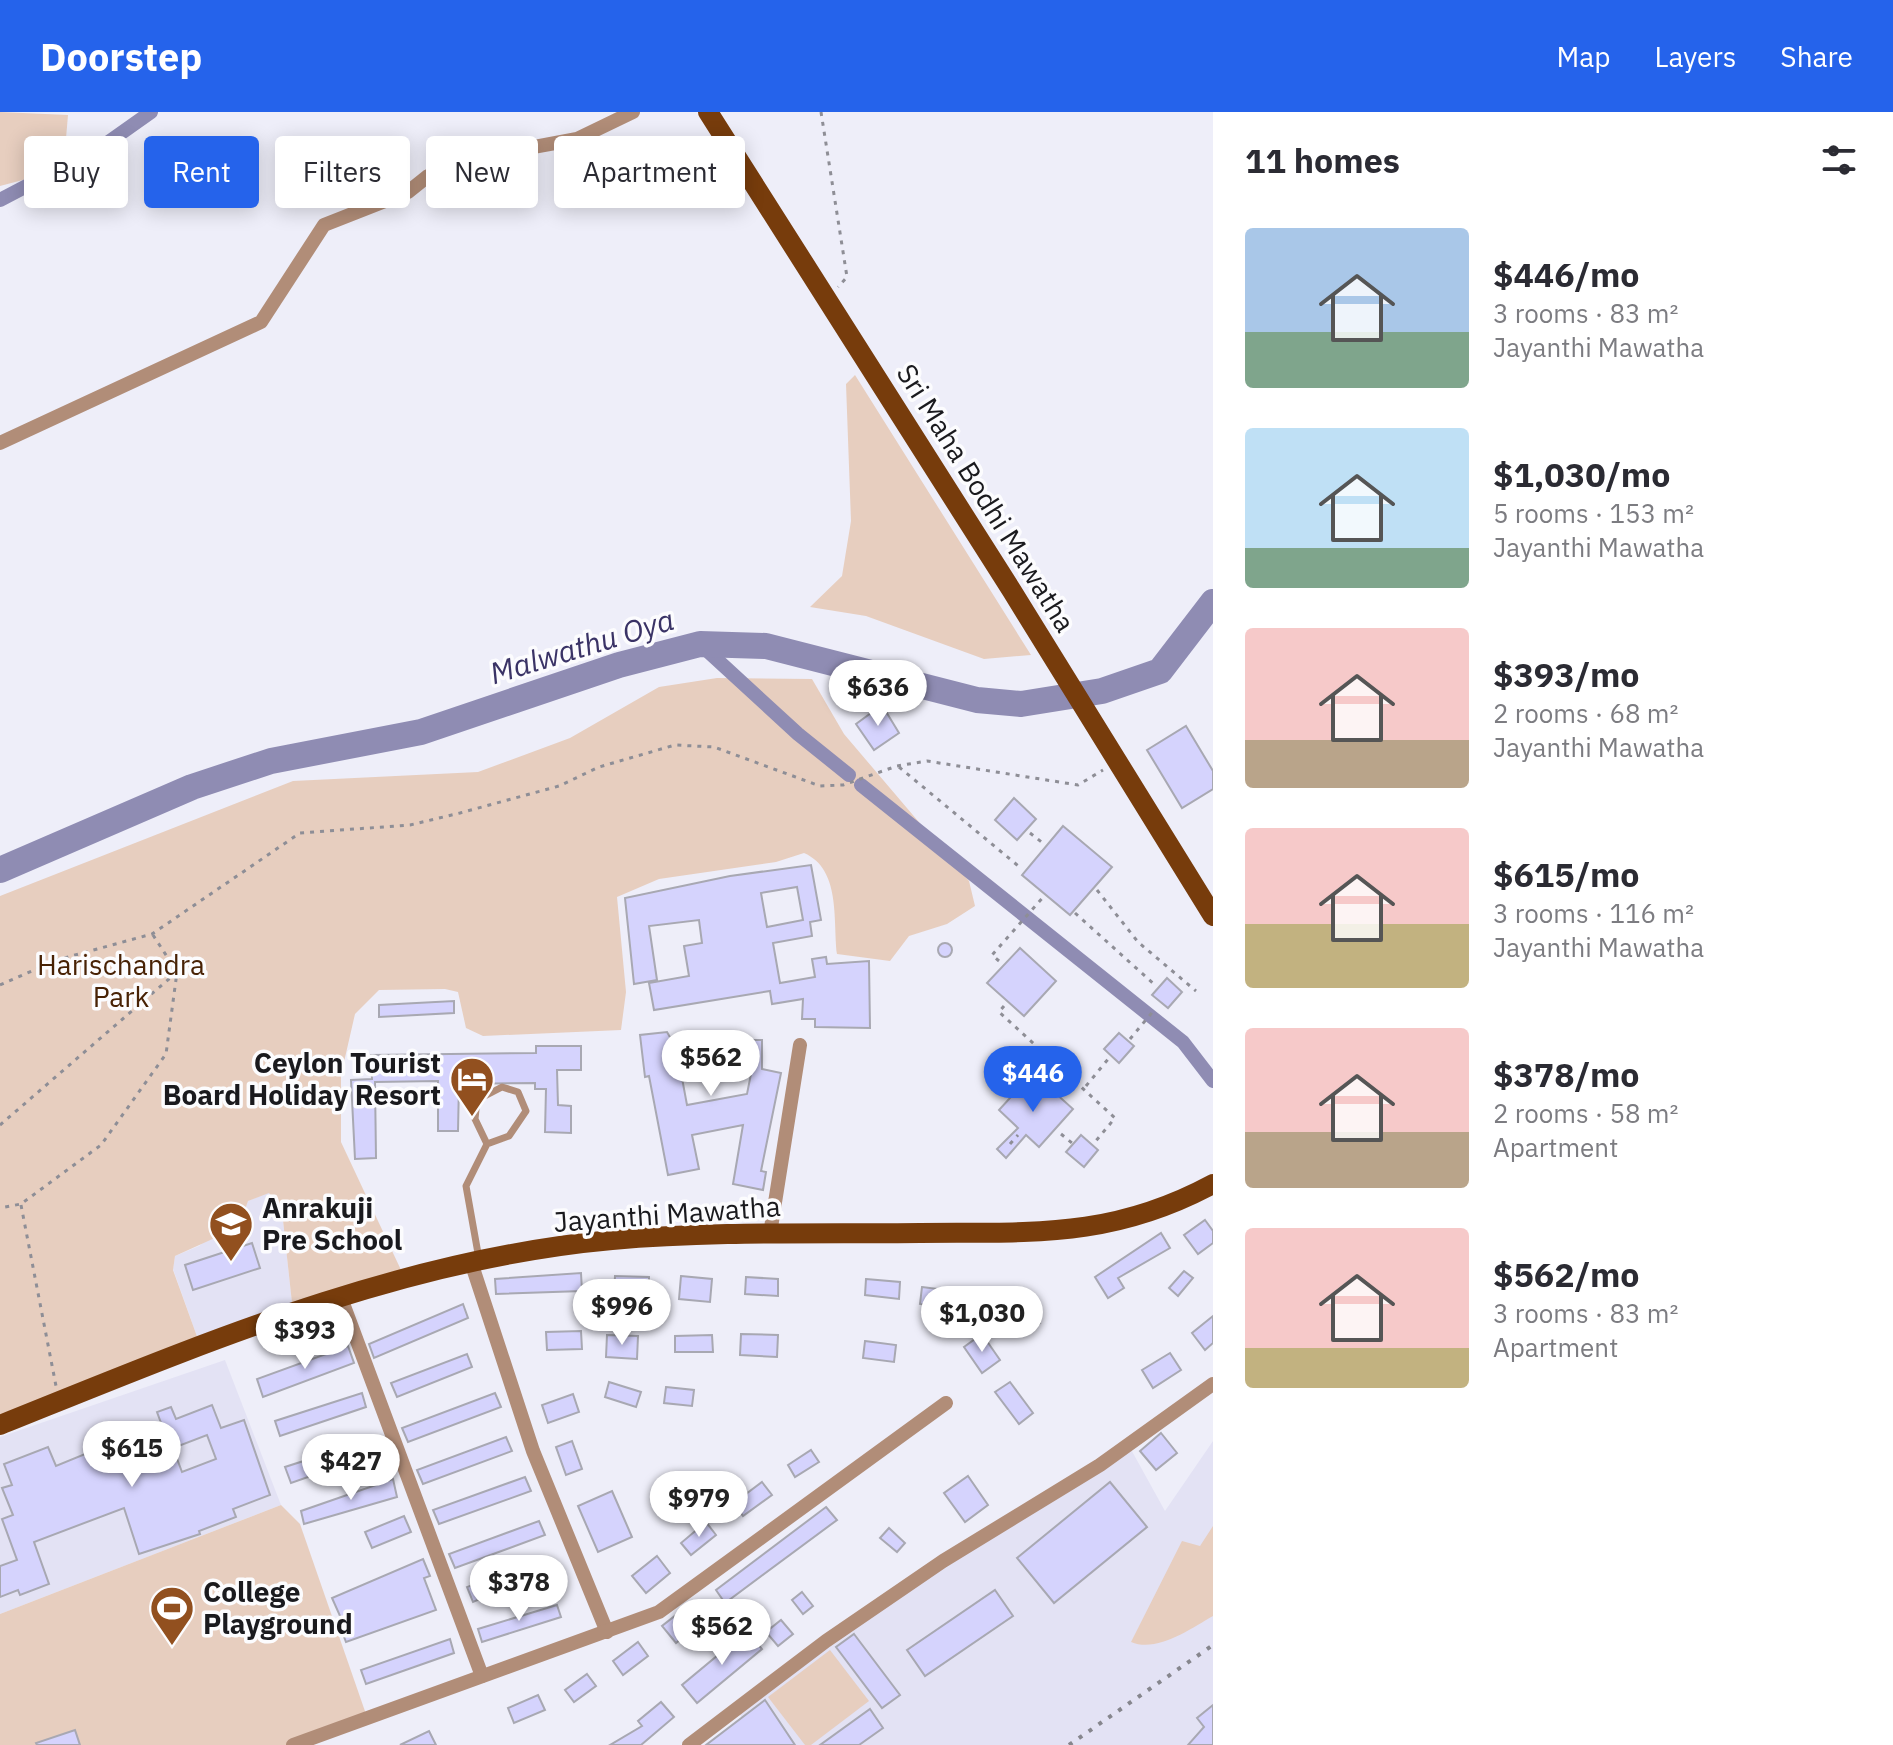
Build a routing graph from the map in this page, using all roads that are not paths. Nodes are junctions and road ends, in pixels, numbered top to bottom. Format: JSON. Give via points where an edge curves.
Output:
{"nodes":[{"id":1,"x":633,"y":112,"type":"edge"},
{"id":2,"x":708,"y":112,"type":"edge"},
{"id":3,"x":0,"y":443,"type":"edge"},
{"id":4,"x":1213,"y":916,"type":"edge"},
{"id":5,"x":800,"y":1045,"type":"dead end"},
{"id":6,"x":487,"y":1144,"type":"junction"},
{"id":7,"x":1213,"y":1184,"type":"edge"},
{"id":8,"x":770,"y":1234,"type":"junction"},
{"id":9,"x":475,"y":1261,"type":"junction"},
{"id":10,"x":341,"y":1298,"type":"junction"},
{"id":11,"x":1213,"y":1384,"type":"edge"},
{"id":12,"x":946,"y":1403,"type":"dead end"},
{"id":13,"x":0,"y":1425,"type":"edge"},
{"id":14,"x":607,"y":1632,"type":"junction"},
{"id":15,"x":482,"y":1676,"type":"junction"},
{"id":16,"x":293,"y":1745,"type":"edge"},
{"id":17,"x":689,"y":1745,"type":"edge"}],
"edges":[{"from":1,"to":3,"type":"street","via":[[577,139],[485,156],[428,176],[408,192],[324,225],[261,322]]},
{"from":2,"to":4,"type":"main road","name":"Sri Maha Bodhi Mawatha"},
{"from":5,"to":8,"type":"street"},
{"from":6,"to":6,"type":"lane","via":[[509,1136],[526,1111],[518,1092],[502,1087],[477,1100],[475,1119]]},
{"from":6,"to":9,"type":"lane","via":[[466,1186]]},
{"from":7,"to":8,"type":"main road","name":"Jayanthi Mawatha","via":[[1165,1208],[1079,1230]]},
{"from":8,"to":9,"type":"main road","name":"Jayanthi Mawatha","via":[[612,1240]]},
{"from":9,"to":10,"type":"main road","name":"Jayanthi Mawatha"},
{"from":9,"to":14,"type":"street","via":[[533,1451]]},
{"from":10,"to":13,"type":"main road","name":"Jayanthi Mawatha"},
{"from":10,"to":15,"type":"street"},
{"from":11,"to":17,"type":"street","via":[[1100,1465],[838,1633]]},
{"from":12,"to":14,"type":"street","via":[[659,1612]]},
{"from":14,"to":15,"type":"street"},
{"from":15,"to":16,"type":"street"}]}
